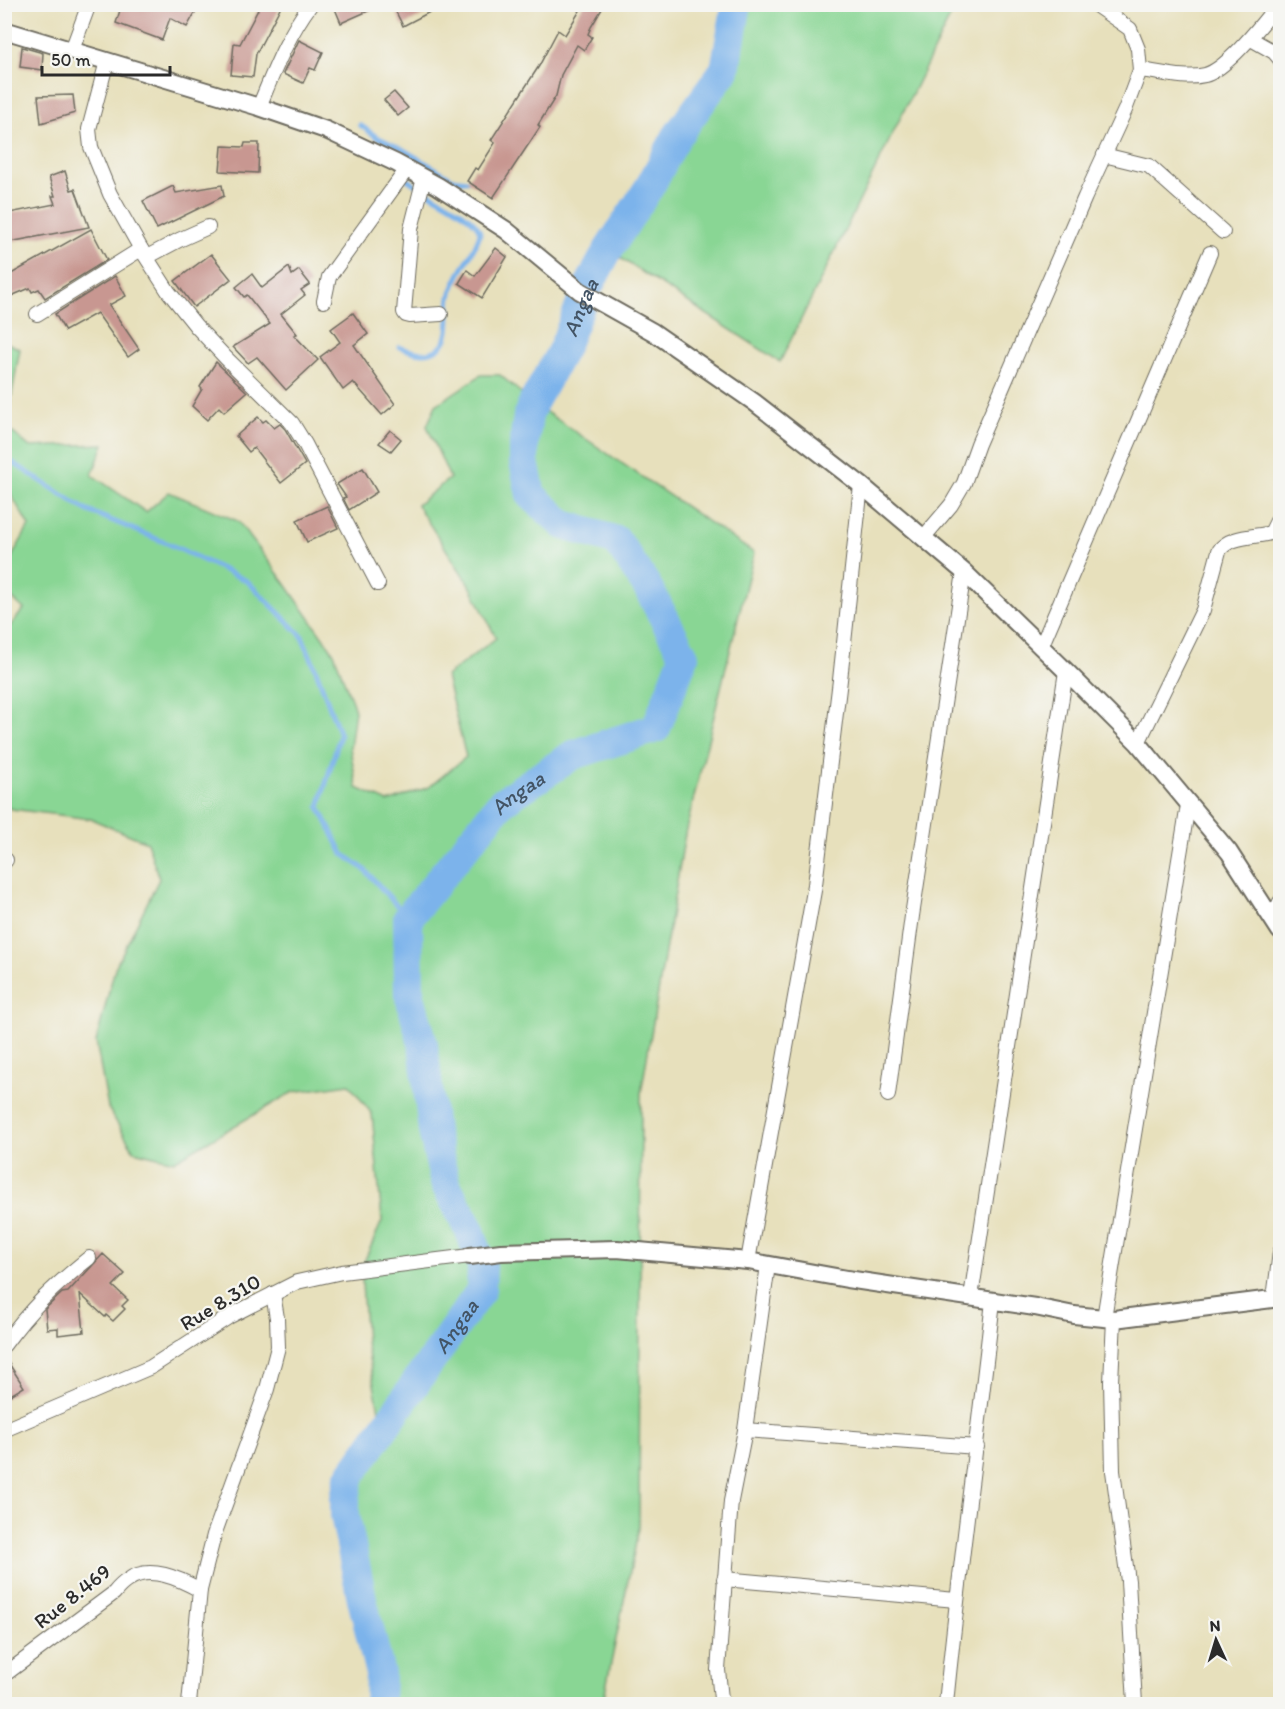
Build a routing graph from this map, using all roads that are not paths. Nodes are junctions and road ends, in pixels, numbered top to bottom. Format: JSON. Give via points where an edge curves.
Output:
{"nodes":[{"id":1,"x":89,"y":4,"type":"edge"},
{"id":2,"x":311,"y":4,"type":"edge"},
{"id":3,"x":1094,"y":4,"type":"edge"},
{"id":4,"x":1278,"y":4,"type":"edge"},
{"id":5,"x":4,"y":30,"type":"edge"},
{"id":6,"x":1251,"y":39,"type":"junction"},
{"id":7,"x":72,"y":50,"type":"junction"},
{"id":8,"x":1281,"y":59,"type":"edge"},
{"id":9,"x":107,"y":61,"type":"junction"},
{"id":10,"x":1140,"y":70,"type":"junction"},
{"id":11,"x":259,"y":107,"type":"junction"},
{"id":12,"x":1104,"y":155,"type":"junction"},
{"id":13,"x":407,"y":169,"type":"junction"},
{"id":14,"x":424,"y":178,"type":"junction"},
{"id":15,"x":208,"y":227,"type":"dead end"},
{"id":16,"x":1223,"y":232,"type":"dead end"},
{"id":17,"x":144,"y":253,"type":"junction"},
{"id":18,"x":1210,"y":253,"type":"dead end"},
{"id":19,"x":324,"y":301,"type":"dead end"},
{"id":20,"x":37,"y":314,"type":"dead end"},
{"id":21,"x":441,"y":314,"type":"dead end"},
{"id":22,"x":861,"y":485,"type":"junction"},
{"id":23,"x":1281,"y":515,"type":"edge"},
{"id":24,"x":924,"y":538,"type":"junction"},
{"id":25,"x":964,"y":572,"type":"junction"},
{"id":26,"x":378,"y":584,"type":"dead end"},
{"id":27,"x":1041,"y":647,"type":"junction"},
{"id":28,"x":1066,"y":671,"type":"junction"},
{"id":29,"x":1137,"y":743,"type":"junction"},
{"id":30,"x":1188,"y":805,"type":"junction"},
{"id":31,"x":1281,"y":902,"type":"edge"},
{"id":32,"x":1276,"y":925,"type":"edge"},
{"id":33,"x":888,"y":1095,"type":"dead end"},
{"id":34,"x":1281,"y":1252,"type":"edge"},
{"id":35,"x":470,"y":1256,"type":"joint"},
{"id":36,"x":89,"y":1258,"type":"dead end"},
{"id":37,"x":748,"y":1261,"type":"junction"},
{"id":38,"x":768,"y":1265,"type":"junction"},
{"id":39,"x":273,"y":1294,"type":"junction"},
{"id":40,"x":972,"y":1297,"type":"junction"},
{"id":41,"x":1277,"y":1298,"type":"edge"},
{"id":42,"x":993,"y":1301,"type":"junction"},
{"id":43,"x":1109,"y":1319,"type":"junction"},
{"id":44,"x":4,"y":1345,"type":"edge"},
{"id":45,"x":4,"y":1430,"type":"edge"},
{"id":46,"x":745,"y":1430,"type":"junction"},
{"id":47,"x":976,"y":1446,"type":"junction"},
{"id":48,"x":724,"y":1579,"type":"junction"},
{"id":49,"x":200,"y":1590,"type":"junction"},
{"id":50,"x":956,"y":1600,"type":"junction"},
{"id":51,"x":4,"y":1675,"type":"edge"},
{"id":52,"x":189,"y":1704,"type":"edge"},
{"id":53,"x":725,"y":1704,"type":"edge"},
{"id":54,"x":946,"y":1704,"type":"edge"},
{"id":55,"x":1135,"y":1704,"type":"edge"}],
"edges":[{"from":1,"to":7,"type":"street"},
{"from":2,"to":11,"type":"street","via":[[295,25]]},
{"from":3,"to":10,"type":"street","via":[[1130,29],[1138,49]]},
{"from":4,"to":6,"type":"street"},
{"from":5,"to":7,"type":"street"},
{"from":6,"to":8,"type":"street"},
{"from":6,"to":10,"type":"street","via":[[1214,72],[1205,75]]},
{"from":7,"to":9,"type":"street"},
{"from":9,"to":11,"type":"street"},
{"from":9,"to":17,"type":"street","via":[[89,129],[91,147],[110,194]]},
{"from":10,"to":12,"type":"street"},
{"from":11,"to":13,"type":"street","via":[[326,130]]},
{"from":12,"to":16,"type":"street","via":[[1149,166]]},
{"from":12,"to":24,"type":"street","via":[[964,483]]},
{"from":13,"to":14,"type":"street"},
{"from":13,"to":19,"type":"street","via":[[329,278]]},
{"from":14,"to":21,"type":"street","via":[[411,229],[404,312],[410,316]]},
{"from":14,"to":22,"type":"street","via":[[506,230],[580,291],[653,332],[754,402]]},
{"from":15,"to":17,"type":"street"},
{"from":17,"to":20,"type":"street"},
{"from":17,"to":26,"type":"street","via":[[196,326],[292,423]]},
{"from":18,"to":27,"type":"street"},
{"from":22,"to":24,"type":"street"},
{"from":22,"to":37,"type":"street","via":[[815,885]]},
{"from":23,"to":29,"type":"street","via":[[1271,533],[1222,545],[1203,610]]},
{"from":24,"to":25,"type":"street"},
{"from":25,"to":27,"type":"street"},
{"from":25,"to":33,"type":"street"},
{"from":27,"to":28,"type":"street"},
{"from":28,"to":29,"type":"street"},
{"from":28,"to":40,"type":"street"},
{"from":29,"to":30,"type":"street"},
{"from":30,"to":32,"type":"street","via":[[1229,852]]},
{"from":30,"to":43,"type":"street"},
{"from":31,"to":32,"type":"street"},
{"from":34,"to":41,"type":"street"},
{"from":35,"to":37,"type":"street","via":[[617,1249]]},
{"from":35,"to":39,"type":"street","name":"Rue 8.310","via":[[342,1272],[297,1282]]},
{"from":36,"to":44,"type":"street","via":[[40,1301]]},
{"from":37,"to":38,"type":"street"},
{"from":38,"to":40,"type":"street"},
{"from":38,"to":46,"type":"street"},
{"from":39,"to":45,"type":"street","name":"Rue 8.310","via":[[230,1316],[150,1367]]},
{"from":39,"to":49,"type":"street","via":[[278,1347],[214,1535]]},
{"from":40,"to":42,"type":"street"},
{"from":41,"to":43,"type":"street"},
{"from":42,"to":43,"type":"street"},
{"from":42,"to":47,"type":"street"},
{"from":43,"to":55,"type":"street","via":[[1113,1471],[1128,1581]]},
{"from":46,"to":47,"type":"street"},
{"from":46,"to":48,"type":"street","via":[[731,1501]]},
{"from":47,"to":50,"type":"street"},
{"from":48,"to":50,"type":"street"},
{"from":48,"to":53,"type":"street","via":[[718,1670]]},
{"from":49,"to":51,"type":"street","name":"Rue 8.469","via":[[171,1576],[149,1573],[129,1578]]},
{"from":49,"to":52,"type":"street"},
{"from":50,"to":54,"type":"street"}]}
